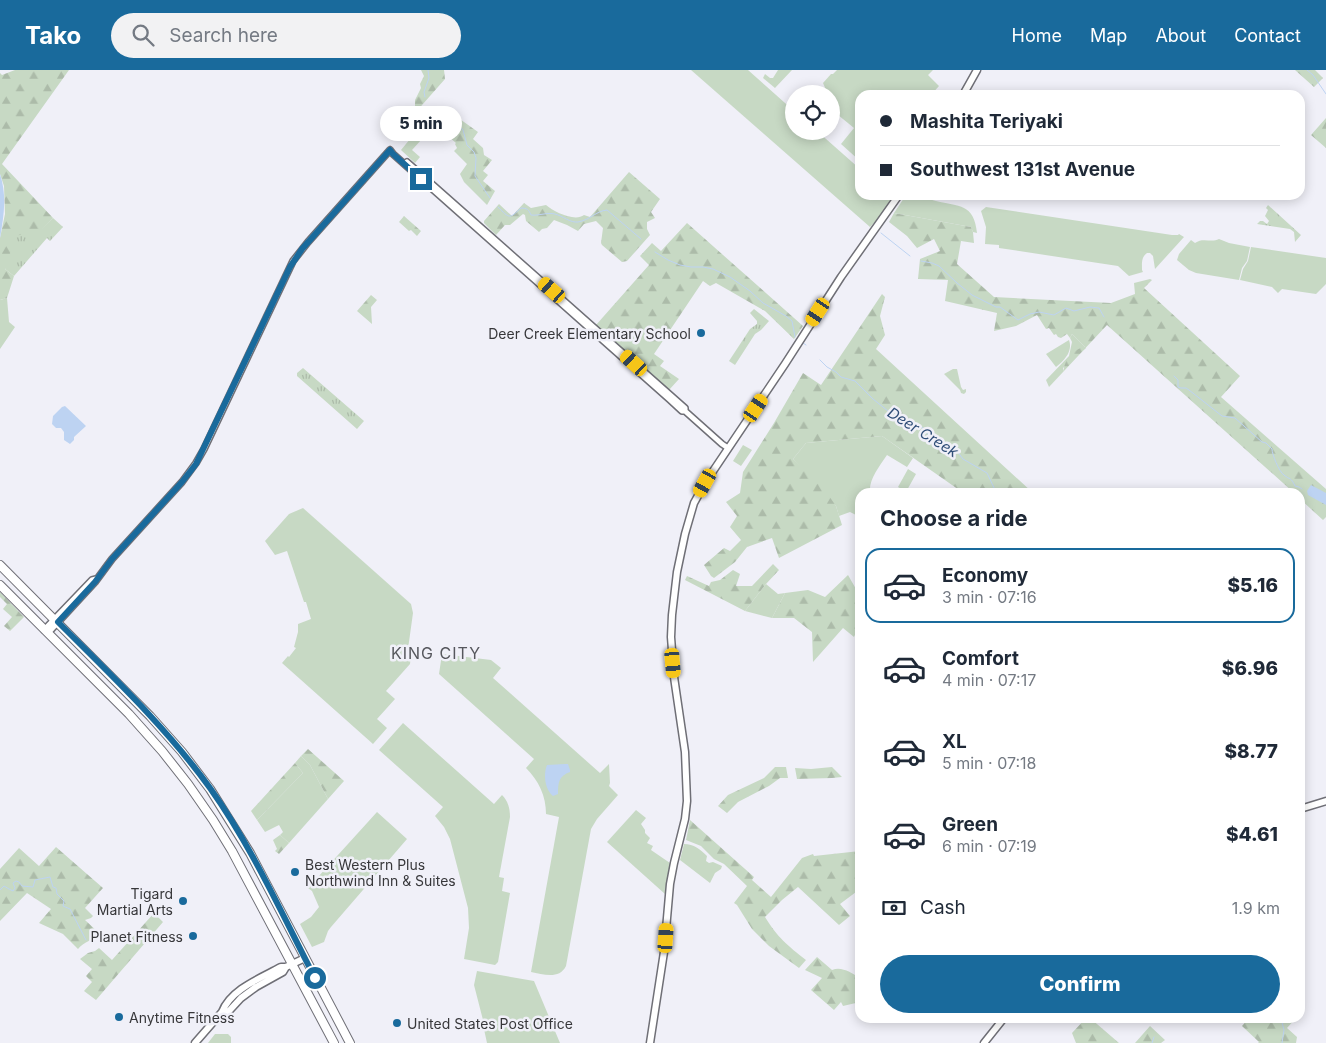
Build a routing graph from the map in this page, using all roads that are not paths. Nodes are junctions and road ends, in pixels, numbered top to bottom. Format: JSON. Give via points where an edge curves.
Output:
{"nodes":[{"id":1,"x":977,"y":70,"type":"edge"},
{"id":2,"x":967,"y":90,"type":"edge"},
{"id":3,"x":895,"y":200,"type":"edge"},
{"id":4,"x":728,"y":448,"type":"junction"},
{"id":5,"x":0,"y":565,"type":"edge"},
{"id":6,"x":0,"y":585,"type":"edge"},
{"id":7,"x":56,"y":621,"type":"junction"},
{"id":8,"x":46,"y":631,"type":"junction"},
{"id":9,"x":1326,"y":801,"type":"edge"},
{"id":10,"x":1305,"y":807,"type":"edge"},
{"id":11,"x":305,"y":958,"type":"junction"},
{"id":12,"x":289,"y":966,"type":"junction"},
{"id":13,"x":1000,"y":1023,"type":"edge"},
{"id":14,"x":196,"y":1043,"type":"edge"},
{"id":15,"x":334,"y":1043,"type":"edge"},
{"id":16,"x":350,"y":1043,"type":"edge"},
{"id":17,"x":650,"y":1043,"type":"edge"},
{"id":18,"x":984,"y":1043,"type":"edge"}],
"edges":[{"from":1,"to":2,"type":"main road"},
{"from":3,"to":4,"type":"main road"},
{"from":4,"to":7,"type":"street","via":[[390,150],[293,262],[193,469]]},
{"from":4,"to":17,"type":"main road","via":[[694,503],[677,572],[671,637],[688,794],[670,884],[664,952]]},
{"from":5,"to":7,"type":"highway"},
{"from":6,"to":8,"type":"highway"},
{"from":7,"to":8,"type":"street"},
{"from":7,"to":11,"type":"highway","via":[[157,723],[198,773],[250,853]]},
{"from":8,"to":12,"type":"highway","via":[[129,714],[188,784],[232,851]]},
{"from":9,"to":10,"type":"main road"},
{"from":11,"to":12,"type":"main road"},
{"from":11,"to":16,"type":"highway"},
{"from":12,"to":14,"type":"main road","via":[[246,994],[229,1011],[222,1012]]},
{"from":12,"to":15,"type":"highway"},
{"from":13,"to":18,"type":"main road"}]}
